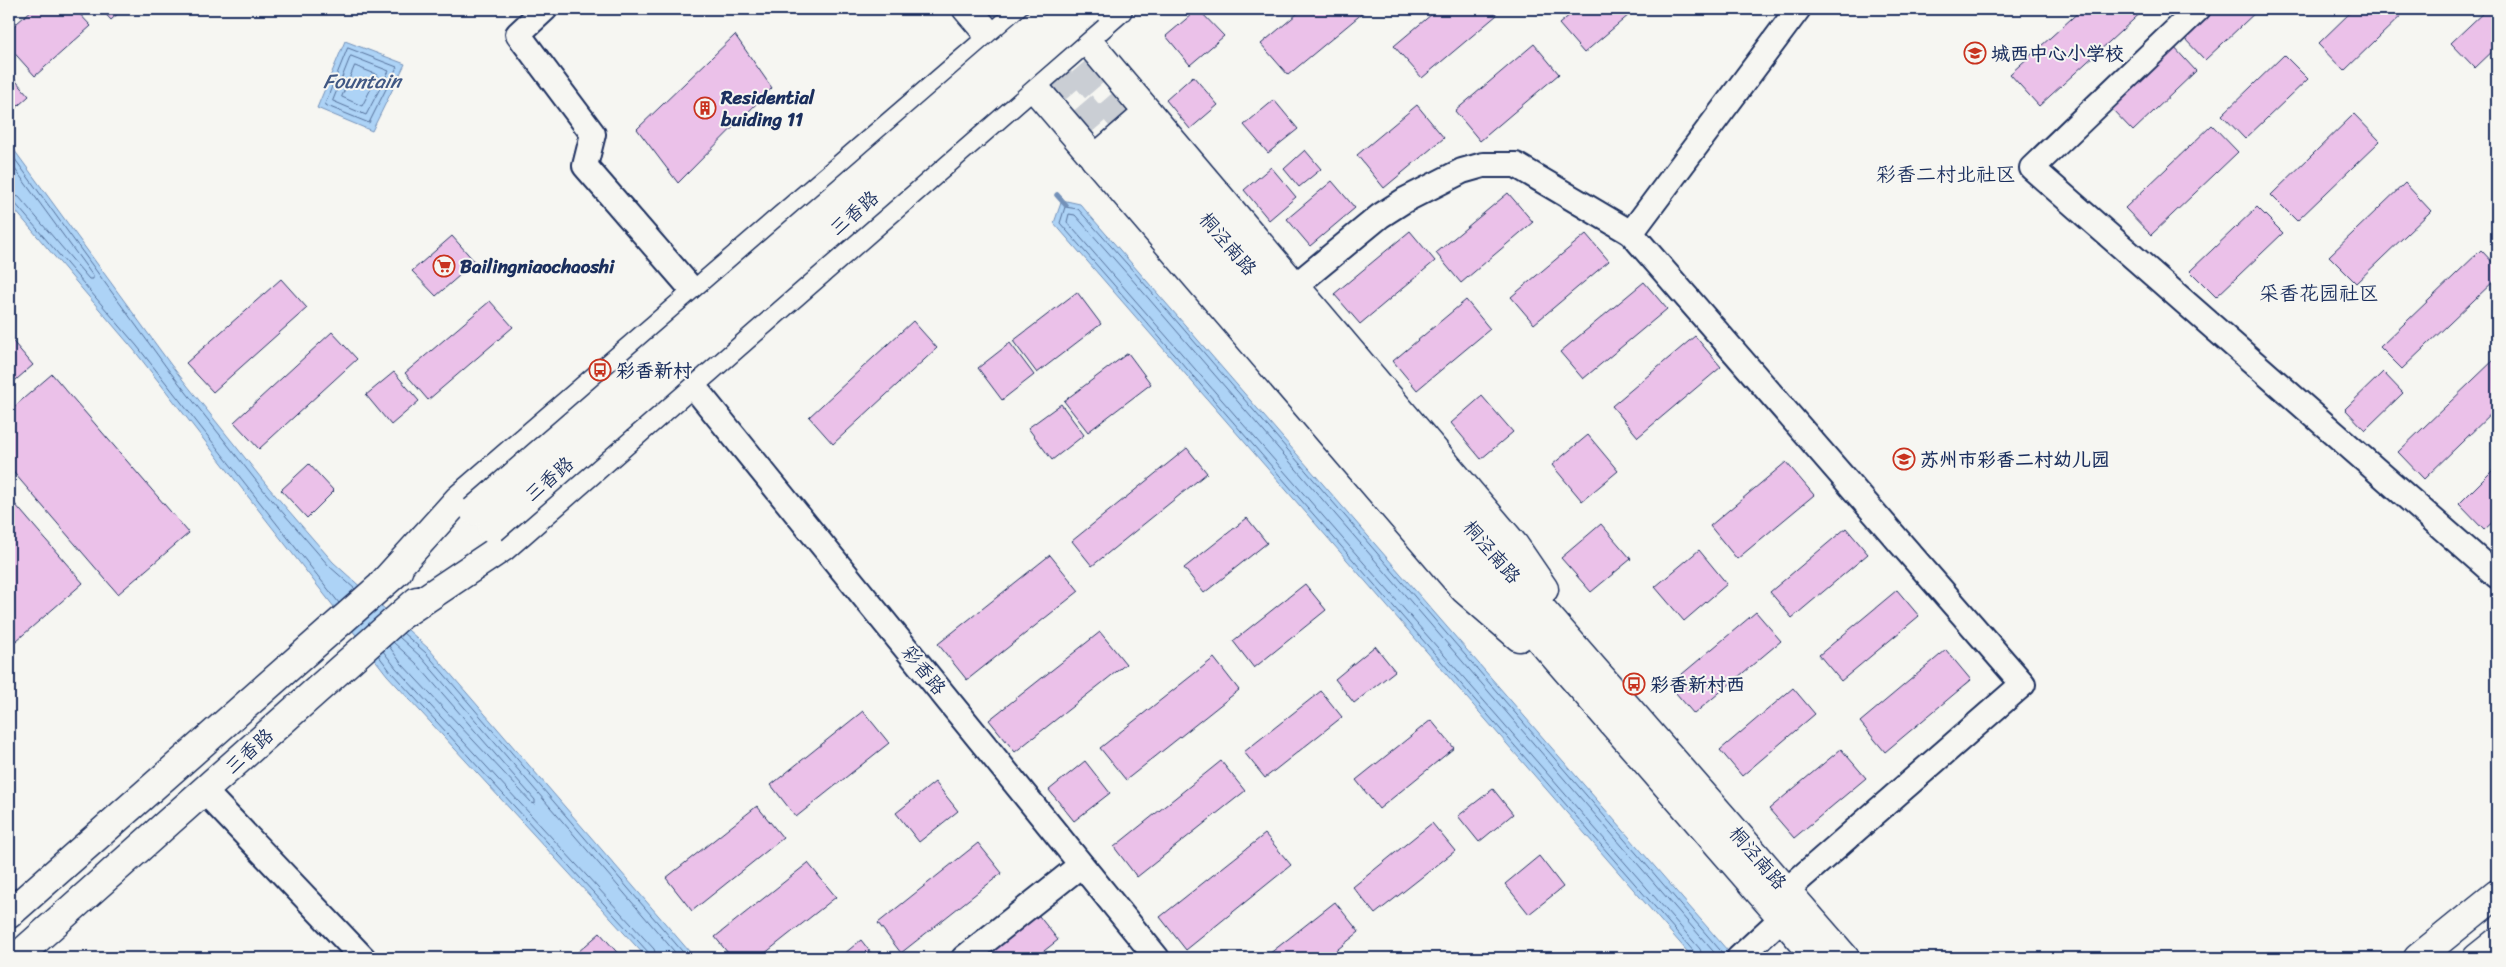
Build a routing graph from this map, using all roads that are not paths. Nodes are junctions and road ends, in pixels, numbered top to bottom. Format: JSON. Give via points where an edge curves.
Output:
{"nodes":[{"id":1,"x":545,"y":9,"type":"edge"},
{"id":2,"x":966,"y":9,"type":"edge"},
{"id":3,"x":1027,"y":9,"type":"edge"},
{"id":4,"x":1053,"y":9,"type":"edge"},
{"id":5,"x":1060,"y":9,"type":"edge"},
{"id":6,"x":1089,"y":9,"type":"edge"},
{"id":7,"x":1118,"y":9,"type":"edge"},
{"id":8,"x":2198,"y":9,"type":"edge"},
{"id":9,"x":1787,"y":13,"type":"edge"},
{"id":10,"x":1085,"y":38,"type":"junction"},
{"id":11,"x":992,"y":39,"type":"junction"},
{"id":12,"x":1032,"y":84,"type":"junction"},
{"id":13,"x":1148,"y":113,"type":"junction"},
{"id":14,"x":1134,"y":150,"type":"tunnel mouth"},
{"id":15,"x":1095,"y":159,"type":"junction"},
{"id":16,"x":1631,"y":232,"type":"junction"},
{"id":17,"x":1295,"y":286,"type":"junction"},
{"id":18,"x":696,"y":294,"type":"junction"},
{"id":19,"x":690,"y":382,"type":"junction"},
{"id":20,"x":483,"y":520,"type":"junction"},
{"id":21,"x":2497,"y":576,"type":"edge"},
{"id":22,"x":382,"y":584,"type":"junction"},
{"id":23,"x":402,"y":615,"type":"junction"},
{"id":24,"x":1608,"y":700,"type":"junction"},
{"id":25,"x":204,"y":792,"type":"junction"},
{"id":26,"x":1081,"y":864,"type":"junction"},
{"id":27,"x":2497,"y":894,"type":"edge"},
{"id":28,"x":1784,"y":904,"type":"junction"},
{"id":29,"x":9,"y":914,"type":"edge"},
{"id":30,"x":2497,"y":942,"type":"edge"},
{"id":31,"x":16,"y":958,"type":"edge"},
{"id":32,"x":363,"y":958,"type":"edge"},
{"id":33,"x":964,"y":958,"type":"edge"},
{"id":34,"x":1157,"y":958,"type":"edge"},
{"id":35,"x":1739,"y":958,"type":"edge"},
{"id":36,"x":1817,"y":958,"type":"edge"},
{"id":37,"x":1845,"y":958,"type":"edge"},
{"id":38,"x":2418,"y":958,"type":"edge"},
{"id":39,"x":2477,"y":958,"type":"edge"}],
"edges":[{"from":1,"to":18,"type":"street","via":[[518,34],[593,134],[585,166]]},
{"from":2,"to":11,"type":"main road"},
{"from":3,"to":11,"type":"main road"},
{"from":4,"to":20,"type":"main road","name":"三香路","bridge":true},
{"from":5,"to":10,"type":"main road"},
{"from":6,"to":20,"type":"main road","name":"三香路","bridge":true},
{"from":7,"to":10,"type":"main road"},
{"from":8,"to":21,"type":"street","via":[[2032,168]]},
{"from":9,"to":16,"type":"street"},
{"from":10,"to":12,"type":"main road"},
{"from":10,"to":13,"type":"main road"},
{"from":11,"to":12,"type":"main road"},
{"from":11,"to":18,"type":"main road"},
{"from":12,"to":15,"type":"main road"},
{"from":12,"to":19,"type":"main road"},
{"from":13,"to":15,"type":"main road"},
{"from":13,"to":17,"type":"main road"},
{"from":14,"to":24,"type":"main road","name":"桐泾南路","via":[[1459,514]]},
{"from":15,"to":24,"type":"main road","via":[[1464,589]]},
{"from":16,"to":17,"type":"street","via":[[1516,165],[1483,165],[1462,171],[1380,216]]},
{"from":16,"to":28,"type":"street","via":[[2023,684]]},
{"from":17,"to":24,"type":"main road","via":[[1514,545]]},
{"from":18,"to":22,"type":"main road","via":[[459,499]]},
{"from":19,"to":23,"type":"main road","via":[[504,546]]},
{"from":19,"to":26,"type":"street","name":"彩香路"},
{"from":20,"to":22,"type":"main road","name":"三香路"},
{"from":20,"to":23,"type":"main road","name":"三香路"},
{"from":22,"to":29,"type":"main road","name":"三香路"},
{"from":23,"to":25,"type":"main road","name":"三香路"},
{"from":24,"to":28,"type":"main road","name":"桐泾南路"},
{"from":25,"to":31,"type":"main road","name":"三香路"},
{"from":25,"to":32,"type":"street"},
{"from":26,"to":33,"type":"street"},
{"from":26,"to":34,"type":"street","name":"彩香路"},
{"from":27,"to":38,"type":"main road"},
{"from":28,"to":35,"type":"street"},
{"from":28,"to":36,"type":"main road","name":"桐泾南路"},
{"from":28,"to":37,"type":"main road","name":"桐泾南路"},
{"from":30,"to":39,"type":"main road"}]}
